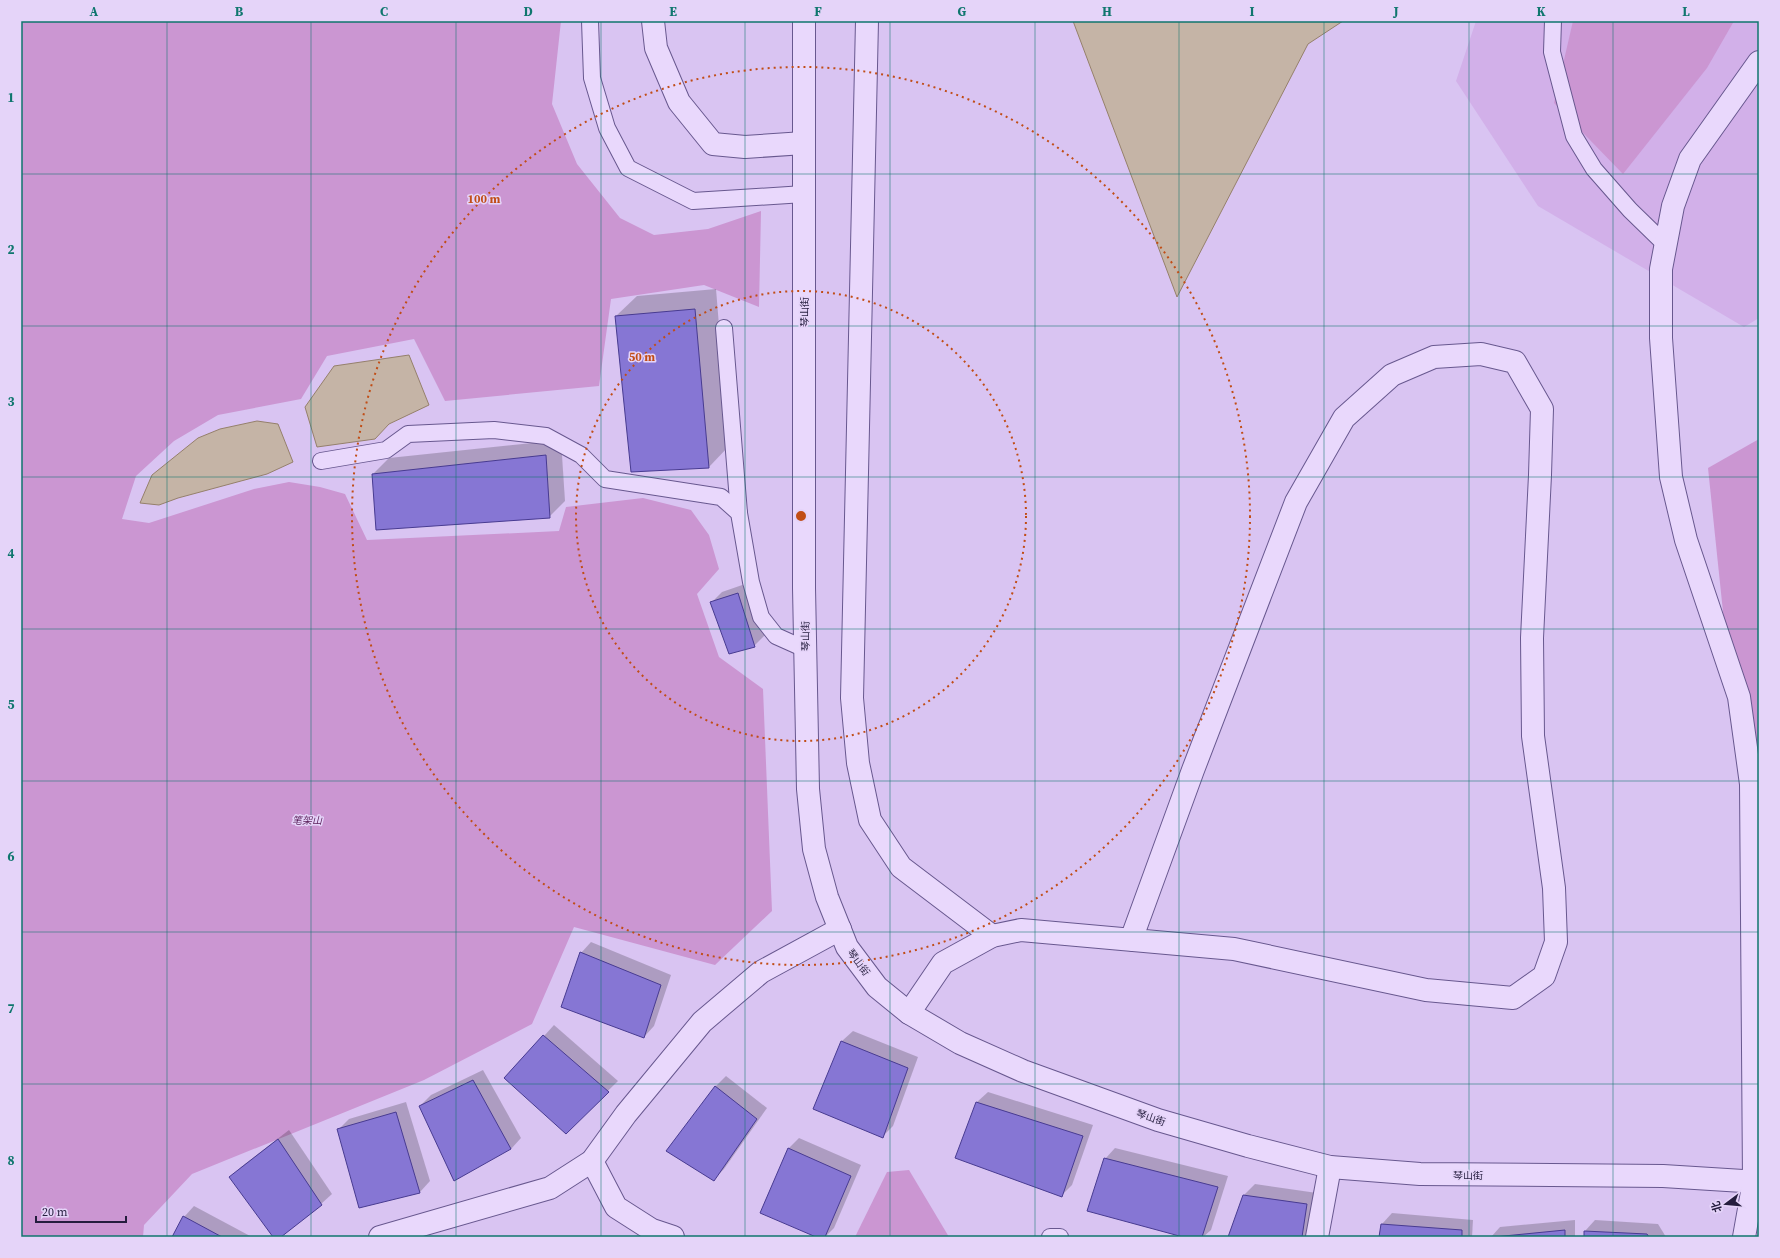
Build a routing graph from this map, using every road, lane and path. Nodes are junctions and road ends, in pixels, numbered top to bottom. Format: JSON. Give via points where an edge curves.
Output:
{"nodes":[{"id":1,"x":590,"y":21,"type":"edge"},
{"id":2,"x":653,"y":21,"type":"edge"},
{"id":3,"x":804,"y":21,"type":"edge"},
{"id":4,"x":867,"y":21,"type":"edge"},
{"id":5,"x":1553,"y":21,"type":"edge"},
{"id":6,"x":1759,"y":62,"type":"edge"},
{"id":7,"x":804,"y":143,"type":"junction"},
{"id":8,"x":804,"y":194,"type":"junction"},
{"id":9,"x":1666,"y":245,"type":"junction"},
{"id":10,"x":724,"y":328,"type":"dead end"},
{"id":11,"x":321,"y":461,"type":"dead end"},
{"id":12,"x":739,"y":513,"type":"junction"},
{"id":13,"x":805,"y":649,"type":"junction"},
{"id":14,"x":840,"y":930,"type":"junction"},
{"id":15,"x":992,"y":936,"type":"junction"},
{"id":16,"x":1131,"y":940,"type":"junction"},
{"id":17,"x":909,"y":1013,"type":"junction"},
{"id":18,"x":592,"y":1161,"type":"junction"},
{"id":19,"x":1330,"y":1167,"type":"junction"},
{"id":20,"x":1756,"y":1181,"type":"edge"},
{"id":21,"x":380,"y":1237,"type":"edge"},
{"id":22,"x":673,"y":1237,"type":"edge"},
{"id":23,"x":1050,"y":1237,"type":"edge"},
{"id":24,"x":1060,"y":1237,"type":"edge"},
{"id":25,"x":1317,"y":1237,"type":"edge"},
{"id":26,"x":1744,"y":1237,"type":"edge"}],
"edges":[{"from":1,"to":8,"type":"lane","via":[[592,78],[607,128],[628,168],[693,201]]},
{"from":2,"to":7,"type":"street","via":[[656,48],[679,102],[712,144],[745,147]]},
{"from":3,"to":7,"type":"street","name":"琴山街"},
{"from":4,"to":15,"type":"street","via":[[852,698],[858,763],[870,820],[901,867]]},
{"from":5,"to":9,"type":"lane","via":[[1552,52],[1574,136],[1594,169],[1630,210]]},
{"from":6,"to":9,"type":"street","via":[[1690,159],[1673,206]]},
{"from":7,"to":8,"type":"street","name":"琴山街"},
{"from":8,"to":13,"type":"street","name":"琴山街"},
{"from":9,"to":20,"type":"street","via":[[1662,269],[1661,338],[1671,477],[1686,540],[1739,697],[1750,784]]},
{"from":10,"to":12,"type":"lane"},
{"from":11,"to":12,"type":"lane","via":[[386,450],[408,434],[494,430],[524,433],[546,436],[581,455],[605,479],[721,497]]},
{"from":12,"to":13,"type":"lane","via":[[751,582],[761,617],[776,636]]},
{"from":13,"to":14,"type":"street","name":"琴山街","via":[[808,789],[814,849],[827,897]]},
{"from":14,"to":17,"type":"street","name":"琴山街","via":[[847,947],[878,987]]},
{"from":14,"to":18,"type":"street","via":[[761,972],[702,1022],[626,1114]]},
{"from":15,"to":16,"type":"street","via":[[1021,930]]},
{"from":15,"to":17,"type":"street","via":[[943,963]]},
{"from":16,"to":16,"type":"street","via":[[1234,949],[1426,990],[1513,998],[1544,976],[1556,942],[1554,888],[1533,736],[1532,638],[1542,409],[1515,362],[1481,354],[1434,357],[1392,375],[1344,418],[1296,502]]},
{"from":17,"to":19,"type":"street","name":"琴山街","via":[[960,1043],[1023,1071],[1158,1120]]},
{"from":18,"to":21,"type":"street","via":[[550,1188]]},
{"from":18,"to":22,"type":"street","via":[[616,1207],[652,1230]]},
{"from":19,"to":20,"type":"street","name":"琴山街","via":[[1420,1174],[1663,1176]]},
{"from":19,"to":25,"type":"street"},
{"from":20,"to":26,"type":"street"},
{"from":23,"to":24,"type":"lane"}]}
